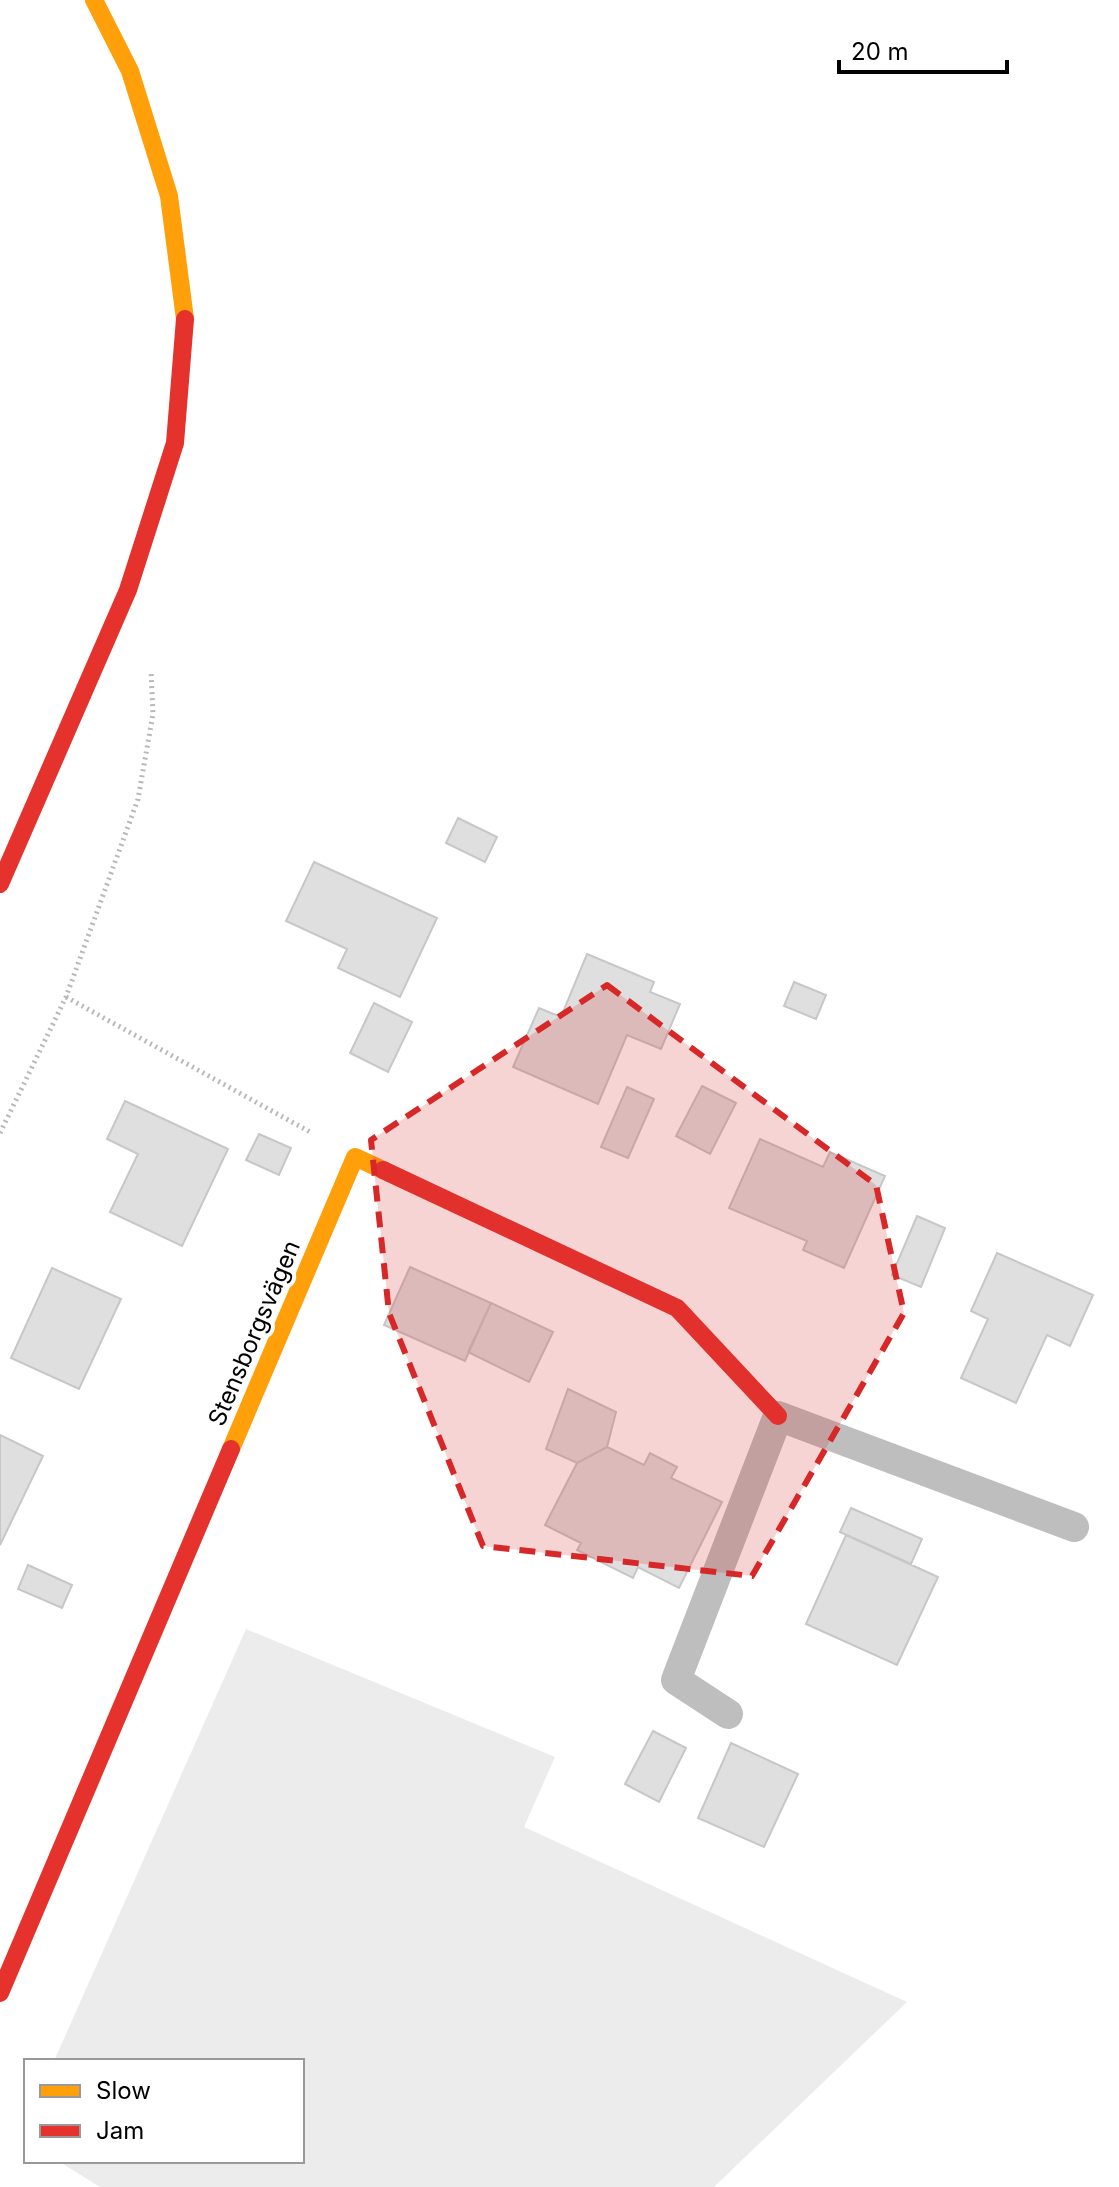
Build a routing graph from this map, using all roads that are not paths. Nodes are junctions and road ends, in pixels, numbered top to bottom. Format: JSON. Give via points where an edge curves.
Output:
{"nodes":[{"id":1,"x":94,"y":0,"type":"edge"},
{"id":2,"x":0,"y":884,"type":"edge"},
{"id":3,"x":778,"y":1416,"type":"junction"},
{"id":4,"x":1074,"y":1527,"type":"dead end"},
{"id":5,"x":728,"y":1714,"type":"dead end"},
{"id":6,"x":0,"y":1993,"type":"edge"}],
"edges":[{"from":1,"to":2,"type":"street","via":[[130,71],[169,196],[185,322],[175,443],[128,590]]},
{"from":3,"to":4,"type":"lane"},
{"from":3,"to":5,"type":"lane","via":[[676,1680]]},
{"from":3,"to":6,"type":"street","name":"Stensborgsvägen","via":[[677,1308],[355,1157]]}]}
